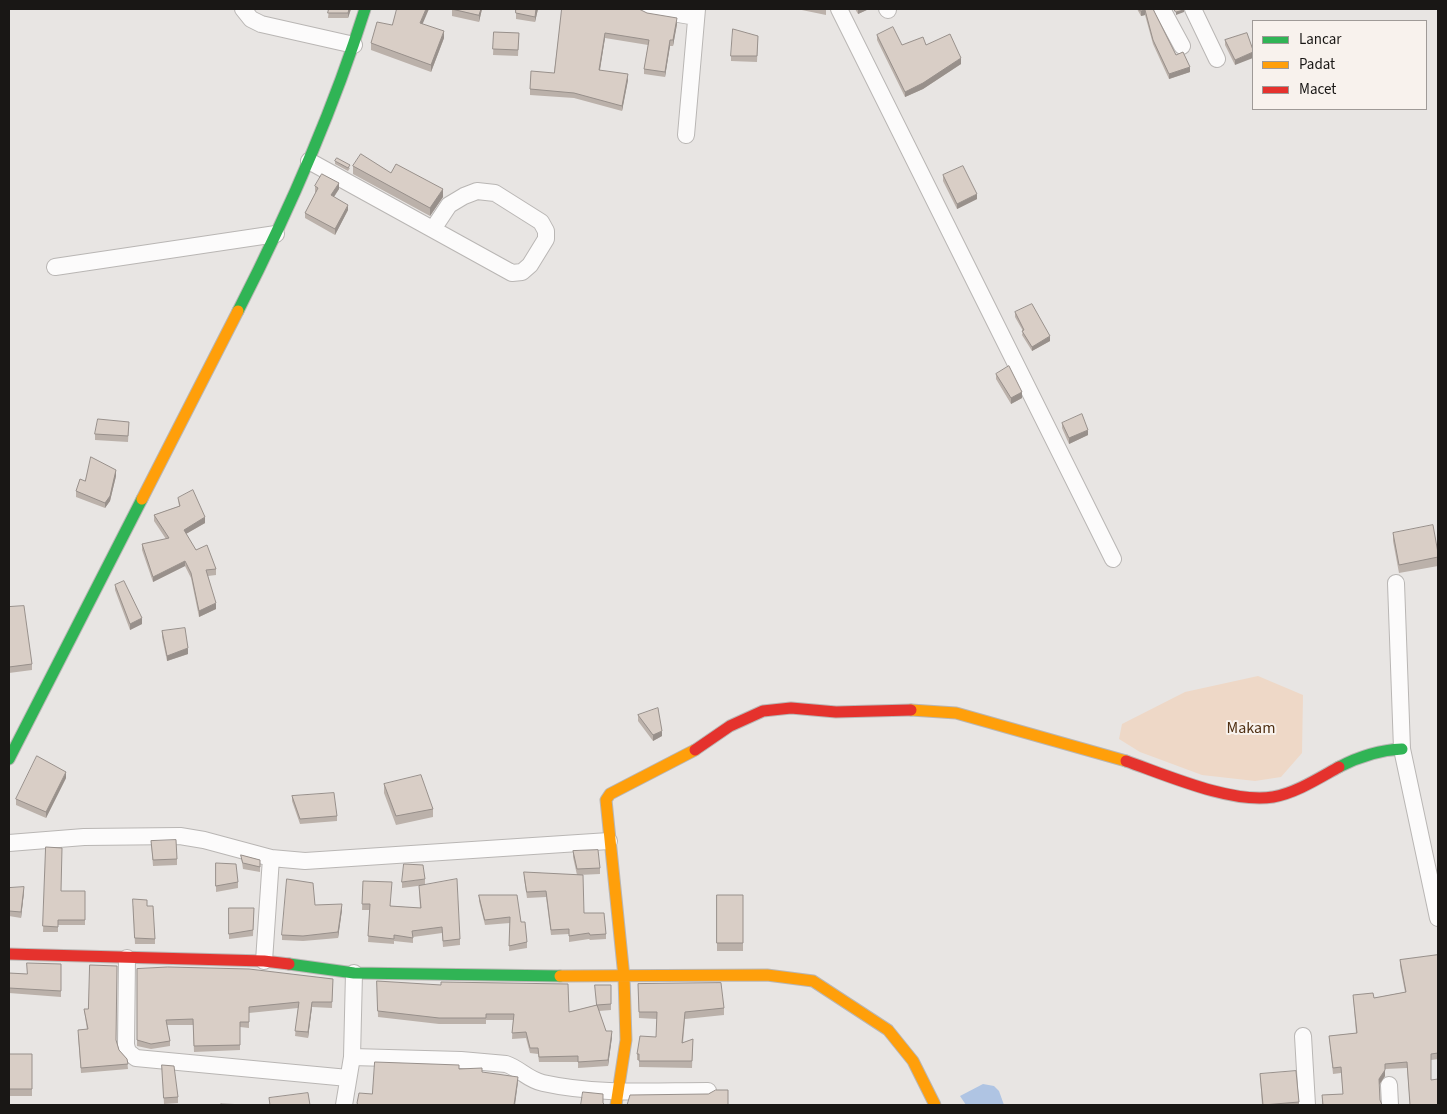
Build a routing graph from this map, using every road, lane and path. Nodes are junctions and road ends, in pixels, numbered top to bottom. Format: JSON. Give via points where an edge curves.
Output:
{"nodes":[{"id":1,"x":243,"y":9,"type":"edge"},
{"id":2,"x":365,"y":9,"type":"edge"},
{"id":3,"x":649,"y":9,"type":"edge"},
{"id":4,"x":839,"y":9,"type":"edge"},
{"id":5,"x":1162,"y":9,"type":"edge"},
{"id":6,"x":1193,"y":9,"type":"edge"},
{"id":7,"x":696,"y":13,"type":"edge"},
{"id":8,"x":354,"y":45,"type":"junction"},
{"id":9,"x":1182,"y":46,"type":"dead end"},
{"id":10,"x":1217,"y":59,"type":"dead end"},
{"id":11,"x":686,"y":135,"type":"dead end"},
{"id":12,"x":309,"y":161,"type":"junction"},
{"id":13,"x":433,"y":229,"type":"junction"},
{"id":14,"x":276,"y":234,"type":"junction"},
{"id":15,"x":55,"y":267,"type":"dead end"},
{"id":16,"x":1113,"y":559,"type":"dead end"},
{"id":17,"x":1396,"y":583,"type":"dead end"},
{"id":18,"x":1402,"y":749,"type":"junction"},
{"id":19,"x":9,"y":759,"type":"edge"},
{"id":20,"x":609,"y":840,"type":"junction"},
{"id":21,"x":9,"y":843,"type":"edge"},
{"id":22,"x":271,"y":858,"type":"junction"},
{"id":23,"x":1438,"y":918,"type":"edge"},
{"id":24,"x":9,"y":954,"type":"edge"},
{"id":25,"x":126,"y":958,"type":"junction"},
{"id":26,"x":264,"y":961,"type":"junction"},
{"id":27,"x":354,"y":972,"type":"junction"},
{"id":28,"x":624,"y":977,"type":"junction"},
{"id":29,"x":1303,"y":1036,"type":"dead end"},
{"id":30,"x":352,"y":1057,"type":"junction"},
{"id":31,"x":348,"y":1078,"type":"junction"},
{"id":32,"x":1389,"y":1085,"type":"dead end"},
{"id":33,"x":708,"y":1091,"type":"dead end"},
{"id":34,"x":616,"y":1098,"type":"edge"},
{"id":35,"x":344,"y":1105,"type":"edge"},
{"id":36,"x":935,"y":1105,"type":"edge"},
{"id":37,"x":1307,"y":1105,"type":"edge"},
{"id":38,"x":1390,"y":1105,"type":"edge"}],
"edges":[{"from":1,"to":8,"type":"street","via":[[251,19],[261,24]]},
{"from":2,"to":8,"type":"street"},
{"from":3,"to":7,"type":"street"},
{"from":4,"to":16,"type":"street"},
{"from":5,"to":9,"type":"street"},
{"from":6,"to":10,"type":"street"},
{"from":7,"to":11,"type":"street"},
{"from":8,"to":12,"type":"street"},
{"from":12,"to":13,"type":"street"},
{"from":12,"to":14,"type":"street"},
{"from":13,"to":13,"type":"street","via":[[512,273],[522,272],[530,265],[546,239],[546,230],[541,222],[486,190],[464,196],[449,205]]},
{"from":14,"to":15,"type":"street"},
{"from":14,"to":19,"type":"street"},
{"from":17,"to":18,"type":"street"},
{"from":18,"to":20,"type":"street","via":[[1359,757],[1303,786],[1273,797],[1227,795],[1095,751],[956,713],[917,710],[836,712],[791,708],[763,711],[730,726],[700,746],[610,794],[606,800]]},
{"from":18,"to":23,"type":"street"},
{"from":20,"to":22,"type":"street","via":[[325,860]]},
{"from":20,"to":28,"type":"street"},
{"from":21,"to":22,"type":"street","via":[[84,837],[180,836]]},
{"from":22,"to":26,"type":"street"},
{"from":24,"to":25,"type":"street"},
{"from":25,"to":26,"type":"street"},
{"from":25,"to":31,"type":"street","via":[[126,1045],[128,1052],[136,1058]]},
{"from":26,"to":27,"type":"street"},
{"from":27,"to":28,"type":"street"},
{"from":27,"to":30,"type":"street"},
{"from":28,"to":34,"type":"street","via":[[626,1040]]},
{"from":28,"to":36,"type":"street","via":[[767,975],[813,981],[888,1030],[912,1061]]},
{"from":29,"to":37,"type":"street"},
{"from":30,"to":31,"type":"street"},
{"from":30,"to":34,"type":"street","via":[[506,1064],[531,1080]]},
{"from":31,"to":35,"type":"street"},
{"from":32,"to":38,"type":"street"},
{"from":33,"to":34,"type":"street"}]}
